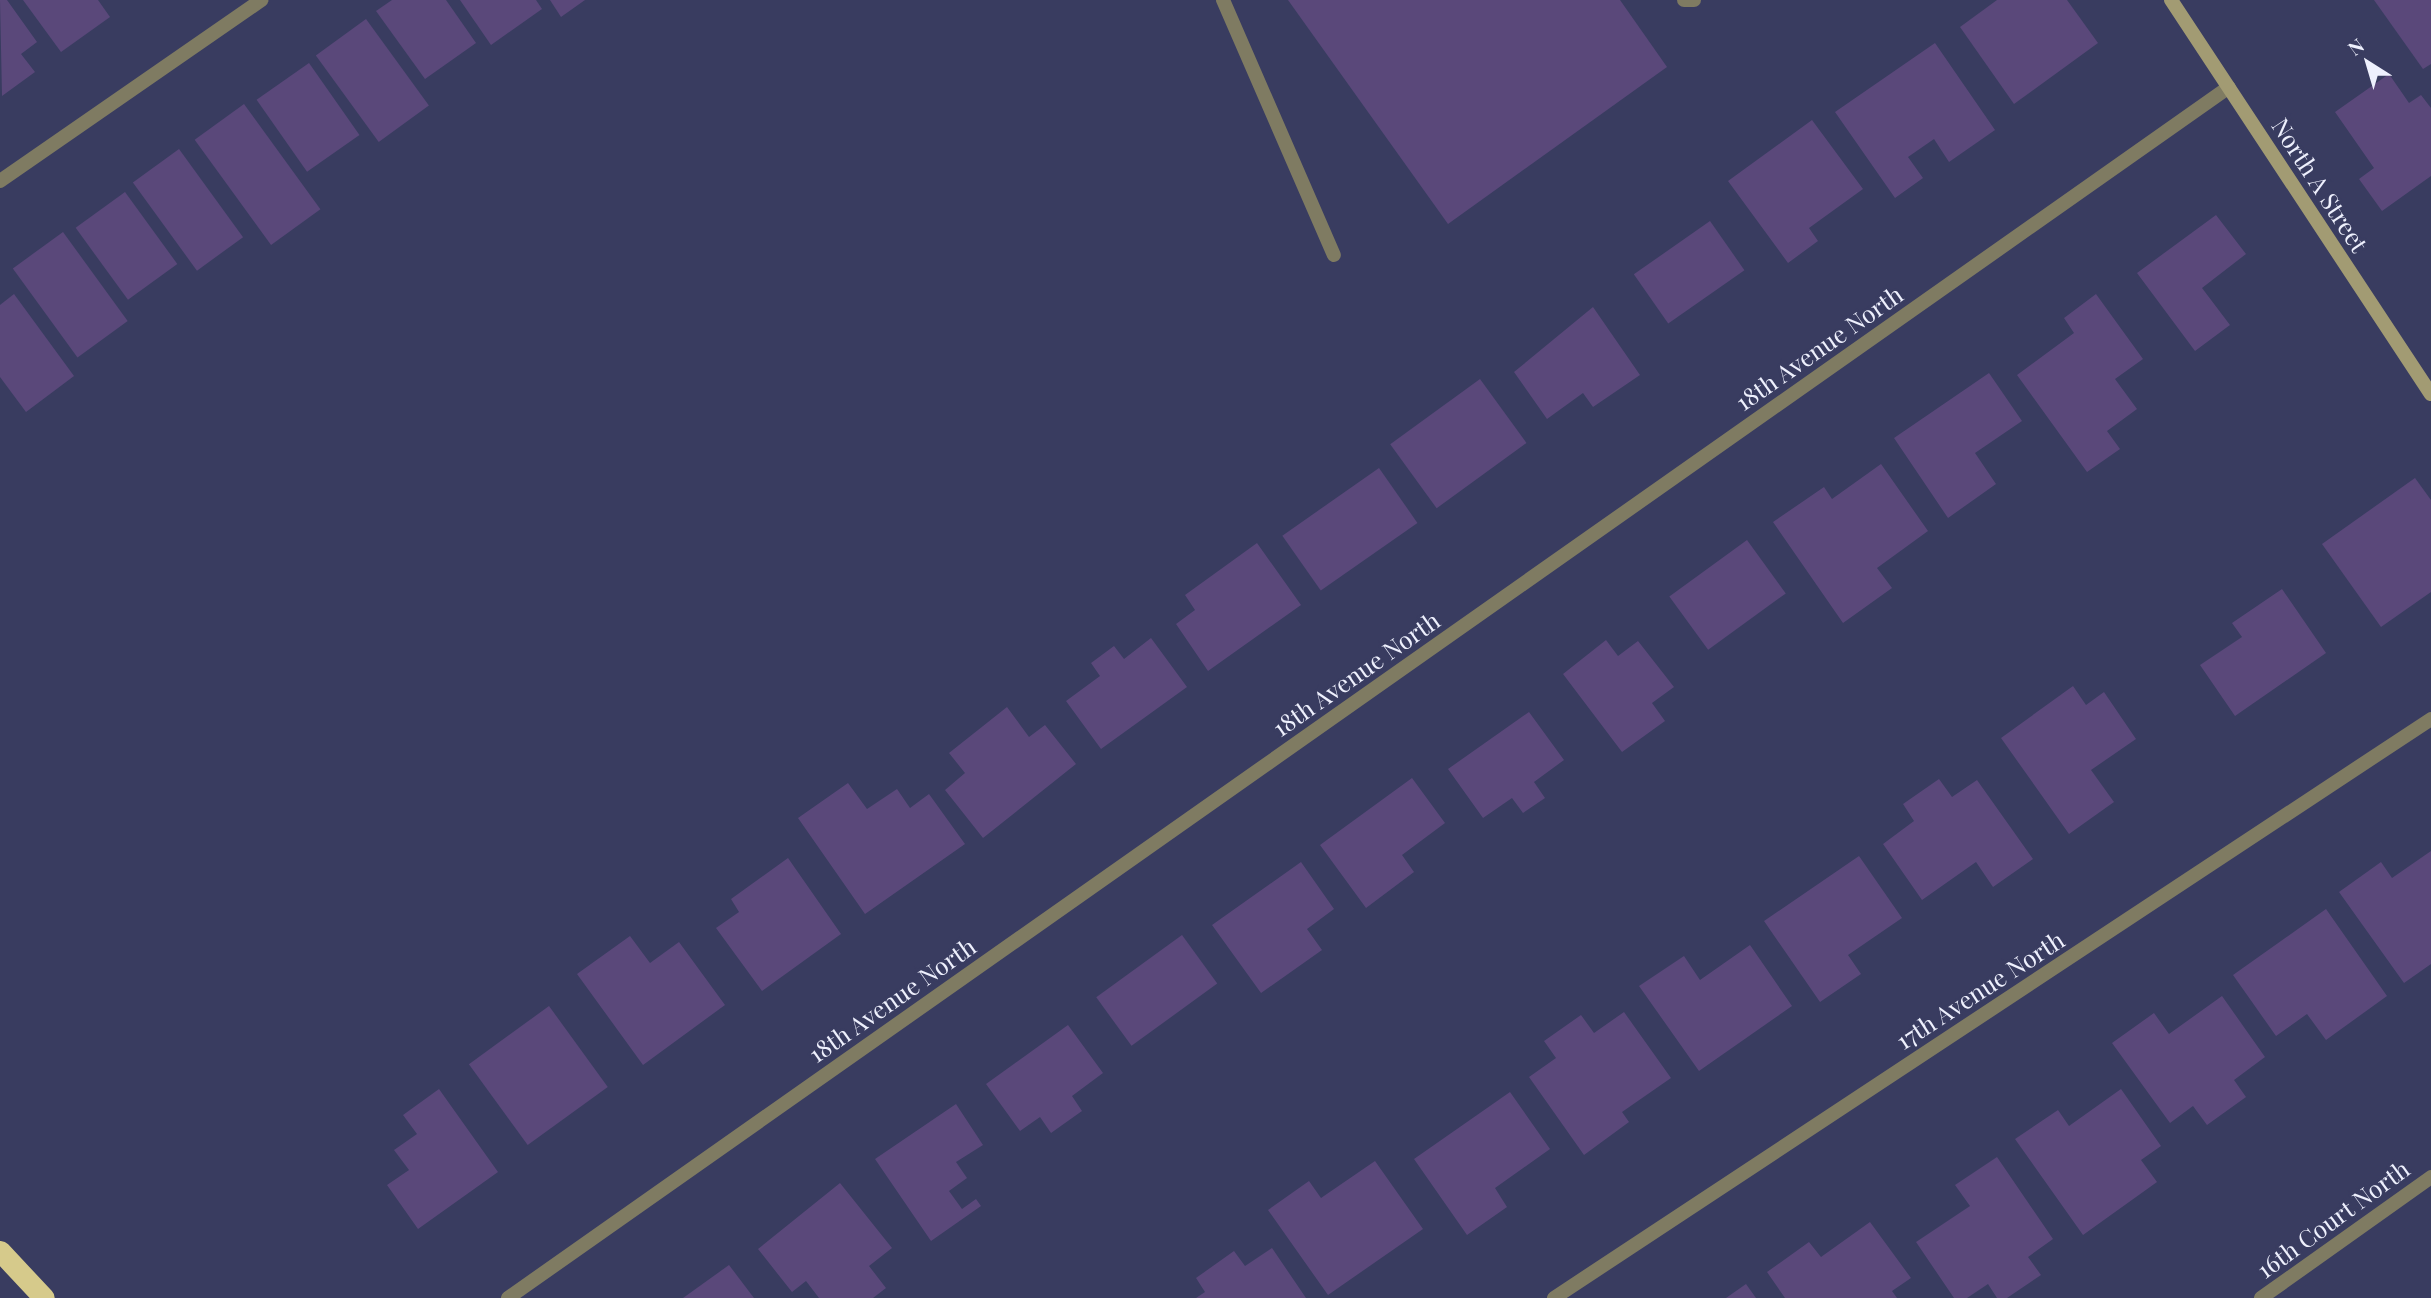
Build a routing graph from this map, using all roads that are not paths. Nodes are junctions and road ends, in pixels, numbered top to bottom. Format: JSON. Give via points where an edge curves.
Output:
{"nodes":[{"id":1,"x":261,"y":0,"type":"edge"},
{"id":2,"x":1223,"y":0,"type":"edge"},
{"id":3,"x":1684,"y":0,"type":"edge"},
{"id":4,"x":1694,"y":0,"type":"edge"},
{"id":5,"x":2171,"y":0,"type":"edge"},
{"id":6,"x":2229,"y":87,"type":"junction"},
{"id":7,"x":0,"y":181,"type":"edge"},
{"id":8,"x":1334,"y":255,"type":"dead end"},
{"id":9,"x":2431,"y":394,"type":"edge"},
{"id":10,"x":2431,"y":719,"type":"edge"},
{"id":11,"x":2431,"y":1177,"type":"edge"},
{"id":12,"x":0,"y":1251,"type":"edge"},
{"id":13,"x":44,"y":1298,"type":"edge"},
{"id":14,"x":508,"y":1298,"type":"edge"},
{"id":15,"x":1554,"y":1298,"type":"edge"},
{"id":16,"x":2261,"y":1298,"type":"edge"}],
"edges":[{"from":1,"to":7,"type":"street"},
{"from":2,"to":8,"type":"street"},
{"from":3,"to":4,"type":"street"},
{"from":5,"to":6,"type":"street","name":"North A Street"},
{"from":6,"to":9,"type":"street","name":"North A Street"},
{"from":6,"to":14,"type":"street","name":"18th Avenue North"},
{"from":10,"to":15,"type":"street","name":"17th Avenue North"},
{"from":11,"to":16,"type":"street","name":"16th Court North"},
{"from":12,"to":13,"type":"highway"}]}
